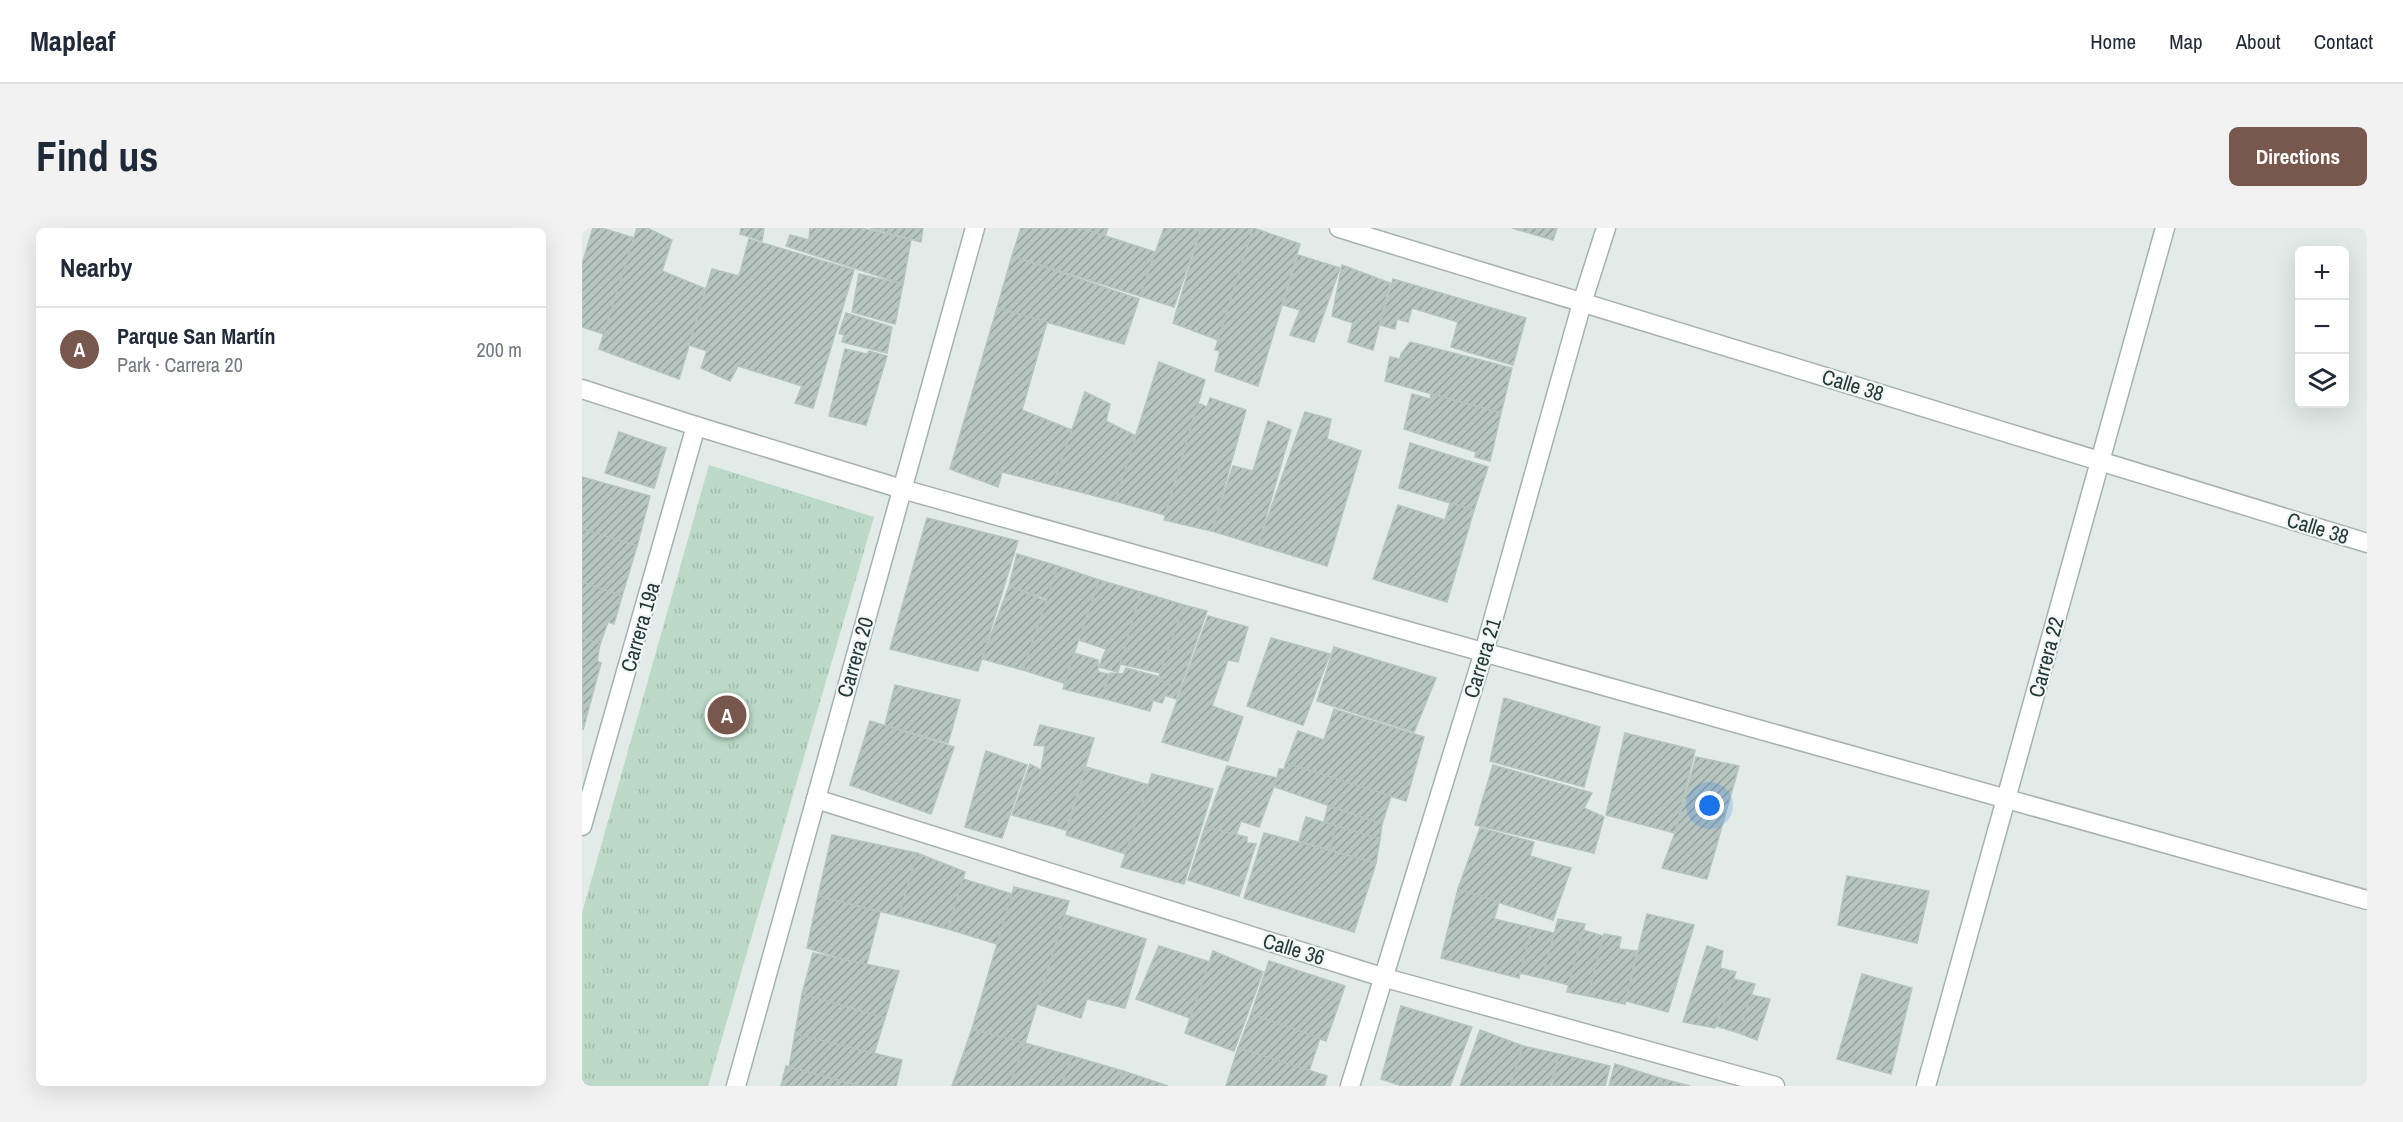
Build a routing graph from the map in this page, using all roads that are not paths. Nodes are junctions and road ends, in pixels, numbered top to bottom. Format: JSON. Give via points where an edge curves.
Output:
{"nodes":[{"id":1,"x":975,"y":228,"type":"edge"},
{"id":2,"x":1339,"y":228,"type":"edge"},
{"id":3,"x":1606,"y":228,"type":"edge"},
{"id":4,"x":2164,"y":228,"type":"edge"},
{"id":5,"x":1582,"y":303,"type":"junction"},
{"id":6,"x":582,"y":389,"type":"edge"},
{"id":7,"x":696,"y":426,"type":"junction"},
{"id":8,"x":2100,"y":460,"type":"junction"},
{"id":9,"x":902,"y":489,"type":"junction"},
{"id":10,"x":2367,"y":543,"type":"edge"},
{"id":11,"x":1484,"y":652,"type":"junction"},
{"id":12,"x":591,"y":768,"type":"edge"},
{"id":13,"x":816,"y":799,"type":"junction"},
{"id":14,"x":2006,"y":799,"type":"junction"},
{"id":15,"x":582,"y":826,"type":"edge"},
{"id":16,"x":2367,"y":900,"type":"edge"},
{"id":17,"x":1382,"y":977,"type":"junction"},
{"id":18,"x":735,"y":1086,"type":"edge"},
{"id":19,"x":1350,"y":1086,"type":"edge"},
{"id":20,"x":1775,"y":1086,"type":"edge"},
{"id":21,"x":1926,"y":1086,"type":"edge"}],
"edges":[{"from":1,"to":9,"type":"street","name":"Carrera 20"},
{"from":2,"to":5,"type":"street","name":"Calle 38"},
{"from":3,"to":5,"type":"street","name":"Carrera 21"},
{"from":4,"to":8,"type":"street","name":"Carrera 22"},
{"from":5,"to":8,"type":"street","name":"Calle 38"},
{"from":5,"to":11,"type":"street","name":"Carrera 21"},
{"from":6,"to":7,"type":"street"},
{"from":7,"to":9,"type":"street"},
{"from":7,"to":12,"type":"street","name":"Carrera 19a"},
{"from":8,"to":10,"type":"street","name":"Calle 38"},
{"from":8,"to":14,"type":"street","name":"Carrera 22"},
{"from":9,"to":11,"type":"street"},
{"from":9,"to":13,"type":"street","name":"Carrera 20"},
{"from":11,"to":14,"type":"street"},
{"from":11,"to":17,"type":"street","name":"Carrera 21"},
{"from":12,"to":15,"type":"street","name":"Carrera 19a"},
{"from":13,"to":17,"type":"street","name":"Calle 36"},
{"from":13,"to":18,"type":"street","name":"Carrera 20"},
{"from":14,"to":16,"type":"street"},
{"from":14,"to":21,"type":"street","name":"Carrera 22"},
{"from":17,"to":19,"type":"street","name":"Carrera 21"},
{"from":17,"to":20,"type":"street","name":"Calle 36"}]}
